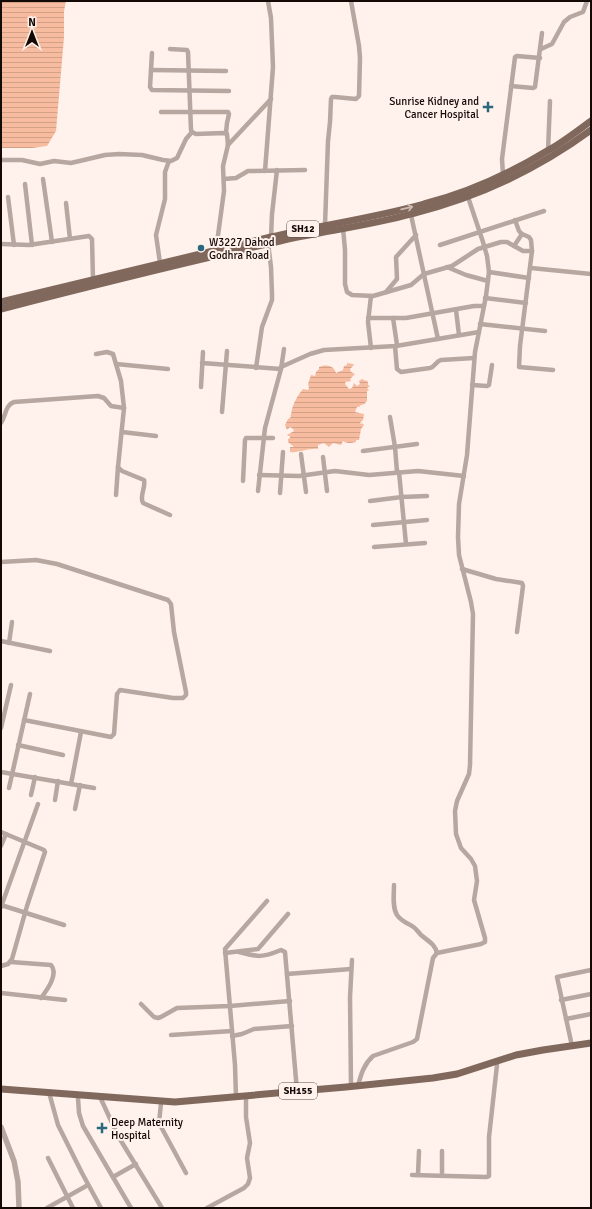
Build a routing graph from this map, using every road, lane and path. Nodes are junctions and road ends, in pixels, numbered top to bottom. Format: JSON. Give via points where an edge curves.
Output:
{"nodes":[{"id":1,"x":268,"y":1,"type":"edge"},
{"id":2,"x":351,"y":1,"type":"edge"},
{"id":3,"x":587,"y":1,"type":"edge"},
{"id":4,"x":542,"y":33,"type":"dead end"},
{"id":5,"x":170,"y":49,"type":"dead end"},
{"id":6,"x":541,"y":49,"type":"junction"},
{"id":7,"x":152,"y":53,"type":"dead end"},
{"id":8,"x":540,"y":58,"type":"junction"},
{"id":9,"x":151,"y":70,"type":"junction"},
{"id":10,"x":188,"y":70,"type":"junction"},
{"id":11,"x":226,"y":71,"type":"dead end"},
{"id":12,"x":512,"y":86,"type":"junction"},
{"id":13,"x":229,"y":90,"type":"dead end"},
{"id":14,"x":190,"y":91,"type":"junction"},
{"id":15,"x":271,"y":99,"type":"junction"},
{"id":16,"x":550,"y":100,"type":"dead end"},
{"id":17,"x":190,"y":111,"type":"junction"},
{"id":18,"x":161,"y":112,"type":"dead end"},
{"id":19,"x":591,"y":121,"type":"edge"},
{"id":20,"x":591,"y":130,"type":"edge"},
{"id":21,"x":192,"y":132,"type":"junction"},
{"id":22,"x":226,"y":133,"type":"junction"},
{"id":23,"x":228,"y":145,"type":"junction"},
{"id":24,"x":548,"y":151,"type":"junction"},
{"id":25,"x":1,"y":160,"type":"edge"},
{"id":26,"x":169,"y":161,"type":"junction"},
{"id":27,"x":265,"y":170,"type":"junction"},
{"id":28,"x":277,"y":170,"type":"junction"},
{"id":29,"x":305,"y":170,"type":"dead end"},
{"id":30,"x":503,"y":175,"type":"junction"},
{"id":31,"x":44,"y":179,"type":"dead end"},
{"id":32,"x":224,"y":179,"type":"junction"},
{"id":33,"x":25,"y":184,"type":"dead end"},
{"id":34,"x":466,"y":194,"type":"junction"},
{"id":35,"x":8,"y":197,"type":"dead end"},
{"id":36,"x":66,"y":203,"type":"dead end"},
{"id":37,"x":544,"y":211,"type":"dead end"},
{"id":38,"x":411,"y":214,"type":"junction"},
{"id":39,"x":516,"y":220,"type":"junction"},
{"id":40,"x":325,"y":225,"type":"junction"},
{"id":41,"x":343,"y":228,"type":"junction"},
{"id":42,"x":480,"y":232,"type":"junction"},
{"id":43,"x":522,"y":234,"type":"junction"},
{"id":44,"x":416,"y":235,"type":"junction"},
{"id":45,"x":70,"y":239,"type":"junction"},
{"id":46,"x":270,"y":240,"type":"junction"},
{"id":47,"x":52,"y":242,"type":"junction"},
{"id":48,"x":1,"y":244,"type":"edge"},
{"id":49,"x":32,"y":244,"type":"junction"},
{"id":50,"x":14,"y":245,"type":"junction"},
{"id":51,"x":440,"y":245,"type":"dead end"},
{"id":52,"x":484,"y":246,"type":"junction"},
{"id":53,"x":514,"y":246,"type":"junction"},
{"id":54,"x":216,"y":250,"type":"junction"},
{"id":55,"x":532,"y":251,"type":"junction"},
{"id":56,"x":160,"y":263,"type":"junction"},
{"id":57,"x":448,"y":267,"type":"junction"},
{"id":58,"x":531,"y":268,"type":"junction"},
{"id":59,"x":488,"y":272,"type":"junction"},
{"id":60,"x":424,"y":274,"type":"junction"},
{"id":61,"x":591,"y":274,"type":"edge"},
{"id":62,"x":529,"y":278,"type":"junction"},
{"id":63,"x":93,"y":279,"type":"junction"},
{"id":64,"x":488,"y":281,"type":"junction"},
{"id":65,"x":384,"y":293,"type":"junction"},
{"id":66,"x":371,"y":296,"type":"junction"},
{"id":67,"x":486,"y":298,"type":"junction"},
{"id":68,"x":1,"y":302,"type":"edge"},
{"id":69,"x":526,"y":303,"type":"junction"},
{"id":70,"x":484,"y":306,"type":"junction"},
{"id":71,"x":1,"y":309,"type":"edge"},
{"id":72,"x":456,"y":310,"type":"junction"},
{"id":73,"x":433,"y":314,"type":"junction"},
{"id":74,"x":368,"y":318,"type":"junction"},
{"id":75,"x":393,"y":318,"type":"junction"},
{"id":76,"x":480,"y":324,"type":"junction"},
{"id":77,"x":523,"y":328,"type":"junction"},
{"id":78,"x":545,"y":331,"type":"dead end"},
{"id":79,"x":479,"y":332,"type":"junction"},
{"id":80,"x":460,"y":335,"type":"junction"},
{"id":81,"x":438,"y":339,"type":"junction"},
{"id":82,"x":396,"y":346,"type":"junction"},
{"id":83,"x":371,"y":348,"type":"junction"},
{"id":84,"x":284,"y":349,"type":"dead end"},
{"id":85,"x":227,"y":351,"type":"dead end"},
{"id":86,"x":203,"y":352,"type":"dead end"},
{"id":87,"x":96,"y":354,"type":"dead end"},
{"id":88,"x":474,"y":358,"type":"junction"},
{"id":89,"x":202,"y":363,"type":"junction"},
{"id":90,"x":116,"y":364,"type":"junction"},
{"id":91,"x":226,"y":365,"type":"junction"},
{"id":92,"x":492,"y":365,"type":"dead end"},
{"id":93,"x":256,"y":368,"type":"junction"},
{"id":94,"x":281,"y":368,"type":"junction"},
{"id":95,"x":168,"y":369,"type":"dead end"},
{"id":96,"x":553,"y":370,"type":"dead end"},
{"id":97,"x":472,"y":385,"type":"junction"},
{"id":98,"x":201,"y":387,"type":"dead end"},
{"id":99,"x":124,"y":408,"type":"junction"},
{"id":100,"x":222,"y":412,"type":"dead end"},
{"id":101,"x":3,"y":415,"type":"edge"},
{"id":102,"x":390,"y":417,"type":"dead end"},
{"id":103,"x":1,"y":423,"type":"edge"},
{"id":104,"x":122,"y":432,"type":"junction"},
{"id":105,"x":156,"y":436,"type":"dead end"},
{"id":106,"x":263,"y":438,"type":"junction"},
{"id":107,"x":273,"y":438,"type":"dead end"},
{"id":108,"x":417,"y":444,"type":"dead end"},
{"id":109,"x":395,"y":447,"type":"junction"},
{"id":110,"x":363,"y":451,"type":"dead end"},
{"id":111,"x":283,"y":452,"type":"dead end"},
{"id":112,"x":301,"y":454,"type":"dead end"},
{"id":113,"x":323,"y":457,"type":"dead end"},
{"id":114,"x":118,"y":466,"type":"junction"},
{"id":115,"x":324,"y":472,"type":"junction"},
{"id":116,"x":398,"y":472,"type":"junction"},
{"id":117,"x":259,"y":475,"type":"junction"},
{"id":118,"x":304,"y":475,"type":"junction"},
{"id":119,"x":281,"y":476,"type":"junction"},
{"id":120,"x":464,"y":476,"type":"junction"},
{"id":121,"x":243,"y":481,"type":"dead end"},
{"id":122,"x":258,"y":491,"type":"dead end"},
{"id":123,"x":327,"y":491,"type":"dead end"},
{"id":124,"x":280,"y":492,"type":"dead end"},
{"id":125,"x":306,"y":492,"type":"dead end"},
{"id":126,"x":116,"y":495,"type":"dead end"},
{"id":127,"x":427,"y":496,"type":"dead end"},
{"id":128,"x":402,"y":497,"type":"junction"},
{"id":129,"x":370,"y":501,"type":"dead end"},
{"id":130,"x":170,"y":516,"type":"dead end"},
{"id":131,"x":427,"y":520,"type":"dead end"},
{"id":132,"x":404,"y":522,"type":"junction"},
{"id":133,"x":372,"y":525,"type":"dead end"},
{"id":134,"x":425,"y":543,"type":"dead end"},
{"id":135,"x":406,"y":544,"type":"junction"},
{"id":136,"x":374,"y":547,"type":"dead end"},
{"id":137,"x":1,"y":562,"type":"edge"},
{"id":138,"x":462,"y":570,"type":"junction"},
{"id":139,"x":12,"y":622,"type":"dead end"},
{"id":140,"x":517,"y":632,"type":"dead end"},
{"id":141,"x":1,"y":641,"type":"edge"},
{"id":142,"x":9,"y":643,"type":"junction"},
{"id":143,"x":50,"y":651,"type":"dead end"},
{"id":144,"x":11,"y":685,"type":"dead end"},
{"id":145,"x":30,"y":694,"type":"dead end"},
{"id":146,"x":24,"y":720,"type":"junction"},
{"id":147,"x":1,"y":728,"type":"edge"},
{"id":148,"x":81,"y":732,"type":"junction"},
{"id":149,"x":18,"y":745,"type":"junction"},
{"id":150,"x":63,"y":755,"type":"dead end"},
{"id":151,"x":1,"y":772,"type":"edge"},
{"id":152,"x":12,"y":774,"type":"junction"},
{"id":153,"x":35,"y":777,"type":"junction"},
{"id":154,"x":58,"y":781,"type":"junction"},
{"id":155,"x":71,"y":784,"type":"junction"},
{"id":156,"x":80,"y":785,"type":"junction"},
{"id":157,"x":9,"y":788,"type":"dead end"},
{"id":158,"x":94,"y":788,"type":"dead end"},
{"id":159,"x":30,"y":795,"type":"dead end"},
{"id":160,"x":55,"y":800,"type":"dead end"},
{"id":161,"x":38,"y":804,"type":"dead end"},
{"id":162,"x":75,"y":809,"type":"dead end"},
{"id":163,"x":3,"y":833,"type":"edge"},
{"id":164,"x":24,"y":841,"type":"junction"},
{"id":165,"x":1,"y":846,"type":"edge"},
{"id":166,"x":394,"y":885,"type":"dead end"},
{"id":167,"x":267,"y":901,"type":"dead end"},
{"id":168,"x":1,"y":906,"type":"edge"},
{"id":169,"x":25,"y":913,"type":"junction"},
{"id":170,"x":288,"y":914,"type":"dead end"},
{"id":171,"x":64,"y":925,"type":"dead end"},
{"id":172,"x":239,"y":952,"type":"junction"},
{"id":173,"x":225,"y":953,"type":"junction"},
{"id":174,"x":437,"y":953,"type":"junction"},
{"id":175,"x":352,"y":960,"type":"dead end"},
{"id":176,"x":11,"y":962,"type":"junction"},
{"id":177,"x":1,"y":966,"type":"edge"},
{"id":178,"x":351,"y":969,"type":"junction"},
{"id":179,"x":591,"y":970,"type":"edge"},
{"id":180,"x":287,"y":974,"type":"junction"},
{"id":181,"x":1,"y":993,"type":"edge"},
{"id":182,"x":591,"y":994,"type":"edge"},
{"id":183,"x":41,"y":998,"type":"junction"},
{"id":184,"x":65,"y":1000,"type":"dead end"},
{"id":185,"x":290,"y":1000,"type":"junction"},
{"id":186,"x":561,"y":1000,"type":"junction"},
{"id":187,"x":141,"y":1004,"type":"dead end"},
{"id":188,"x":230,"y":1006,"type":"junction"},
{"id":189,"x":591,"y":1014,"type":"edge"},
{"id":190,"x":566,"y":1019,"type":"junction"},
{"id":191,"x":292,"y":1026,"type":"junction"},
{"id":192,"x":232,"y":1034,"type":"junction"},
{"id":193,"x":171,"y":1035,"type":"dead end"},
{"id":194,"x":591,"y":1043,"type":"edge"},
{"id":195,"x":572,"y":1046,"type":"junction"},
{"id":196,"x":591,"y":1047,"type":"edge"},
{"id":197,"x":496,"y":1065,"type":"junction"},
{"id":198,"x":354,"y":1086,"type":"junction"},
{"id":199,"x":1,"y":1089,"type":"edge"},
{"id":200,"x":297,"y":1091,"type":"junction"},
{"id":201,"x":1,"y":1093,"type":"edge"},
{"id":202,"x":50,"y":1096,"type":"junction"},
{"id":203,"x":236,"y":1096,"type":"junction"},
{"id":204,"x":78,"y":1098,"type":"junction"},
{"id":205,"x":246,"y":1098,"type":"junction"},
{"id":206,"x":101,"y":1099,"type":"junction"},
{"id":207,"x":161,"y":1103,"type":"junction"},
{"id":208,"x":1,"y":1127,"type":"edge"},
{"id":209,"x":419,"y":1151,"type":"dead end"},
{"id":210,"x":442,"y":1151,"type":"dead end"},
{"id":211,"x":48,"y":1158,"type":"dead end"},
{"id":212,"x":136,"y":1164,"type":"junction"},
{"id":213,"x":186,"y":1173,"type":"dead end"},
{"id":214,"x":442,"y":1176,"type":"junction"},
{"id":215,"x":113,"y":1177,"type":"junction"},
{"id":216,"x":88,"y":1186,"type":"junction"},
{"id":217,"x":67,"y":1197,"type":"junction"},
{"id":218,"x":19,"y":1208,"type":"edge"},
{"id":219,"x":47,"y":1208,"type":"edge"},
{"id":220,"x":73,"y":1208,"type":"edge"},
{"id":221,"x":101,"y":1208,"type":"edge"},
{"id":222,"x":131,"y":1208,"type":"edge"},
{"id":223,"x":162,"y":1208,"type":"edge"},
{"id":224,"x":207,"y":1208,"type":"edge"}],
"edges":[{"from":1,"to":15,"type":"street","via":[[273,67]]},
{"from":2,"to":40,"type":"street","via":[[360,58],[358,96],[356,99],[335,96],[331,98]]},
{"from":3,"to":6,"type":"street","via":[[583,12],[564,22],[552,44]]},
{"from":4,"to":6,"type":"street"},
{"from":5,"to":10,"type":"street","via":[[187,50]]},
{"from":6,"to":8,"type":"street"},
{"from":7,"to":9,"type":"street"},
{"from":8,"to":12,"type":"street","via":[[535,88]]},
{"from":8,"to":12,"type":"street","via":[[516,56]]},
{"from":9,"to":10,"type":"street"},
{"from":9,"to":14,"type":"street","via":[[152,90]]},
{"from":10,"to":11,"type":"street"},
{"from":10,"to":14,"type":"street"},
{"from":12,"to":30,"type":"street","via":[[502,160]]},
{"from":13,"to":14,"type":"street"},
{"from":14,"to":17,"type":"street"},
{"from":15,"to":23,"type":"street"},
{"from":15,"to":27,"type":"street"},
{"from":16,"to":24,"type":"street"},
{"from":17,"to":18,"type":"street"},
{"from":17,"to":21,"type":"street"},
{"from":17,"to":22,"type":"street","via":[[228,112]]},
{"from":19,"to":24,"type":"main road","number":"SH12"},
{"from":20,"to":34,"type":"main road","via":[[510,178]]},
{"from":21,"to":22,"type":"street"},
{"from":21,"to":26,"type":"street","via":[[177,158]]},
{"from":22,"to":23,"type":"street"},
{"from":23,"to":32,"type":"street","via":[[223,166]]},
{"from":24,"to":30,"type":"main road","number":"SH12"},
{"from":25,"to":26,"type":"street","via":[[22,160],[40,164],[54,161],[72,163],[119,154],[142,155]]},
{"from":26,"to":56,"type":"street","via":[[165,172],[165,193],[156,235]]},
{"from":27,"to":28,"type":"street"},
{"from":27,"to":32,"type":"street","via":[[248,171],[236,178]]},
{"from":28,"to":29,"type":"street"},
{"from":28,"to":46,"type":"street"},
{"from":30,"to":34,"type":"main road","number":"SH12"},
{"from":31,"to":47,"type":"street"},
{"from":32,"to":54,"type":"street"},
{"from":33,"to":49,"type":"street"},
{"from":34,"to":38,"type":"main road"},
{"from":40,"to":34,"type":"main road","number":"SH12","one_way":true},
{"from":34,"to":42,"type":"street"},
{"from":35,"to":50,"type":"street"},
{"from":36,"to":45,"type":"street"},
{"from":37,"to":39,"type":"street"},
{"from":38,"to":41,"type":"main road"},
{"from":38,"to":44,"type":"street"},
{"from":39,"to":42,"type":"street"},
{"from":39,"to":43,"type":"street"},
{"from":40,"to":46,"type":"main road","number":"SH12"},
{"from":41,"to":46,"type":"main road"},
{"from":41,"to":66,"type":"street","via":[[347,292],[352,295]]},
{"from":42,"to":51,"type":"street"},
{"from":42,"to":52,"type":"street"},
{"from":43,"to":53,"type":"street"},
{"from":43,"to":55,"type":"street","via":[[531,240]]},
{"from":44,"to":60,"type":"street"},
{"from":44,"to":65,"type":"street","via":[[396,257],[397,279]]},
{"from":45,"to":47,"type":"street"},
{"from":45,"to":63,"type":"street","via":[[89,236],[92,239]]},
{"from":46,"to":54,"type":"main road","number":"SH12"},
{"from":46,"to":71,"type":"main road"},
{"from":46,"to":93,"type":"street","via":[[272,300],[262,327]]},
{"from":47,"to":49,"type":"street"},
{"from":48,"to":50,"type":"street"},
{"from":49,"to":50,"type":"street"},
{"from":52,"to":53,"type":"street","via":[[504,242]]},
{"from":52,"to":57,"type":"street"},
{"from":52,"to":59,"type":"street"},
{"from":53,"to":55,"type":"street"},
{"from":54,"to":56,"type":"main road","number":"SH12"},
{"from":55,"to":58,"type":"street"},
{"from":56,"to":63,"type":"main road","number":"SH12"},
{"from":57,"to":60,"type":"street"},
{"from":57,"to":64,"type":"street"},
{"from":58,"to":61,"type":"street"},
{"from":58,"to":62,"type":"street"},
{"from":59,"to":62,"type":"street"},
{"from":59,"to":64,"type":"street"},
{"from":60,"to":65,"type":"street","via":[[411,285]]},
{"from":60,"to":73,"type":"street"},
{"from":62,"to":69,"type":"street"},
{"from":63,"to":68,"type":"main road","number":"SH12"},
{"from":64,"to":67,"type":"street"},
{"from":65,"to":66,"type":"street"},
{"from":66,"to":74,"type":"street"},
{"from":67,"to":69,"type":"street"},
{"from":67,"to":70,"type":"street"},
{"from":69,"to":77,"type":"street"},
{"from":70,"to":72,"type":"street"},
{"from":70,"to":76,"type":"street"},
{"from":72,"to":73,"type":"street"},
{"from":72,"to":80,"type":"street"},
{"from":73,"to":75,"type":"street"},
{"from":73,"to":81,"type":"street"},
{"from":74,"to":75,"type":"street"},
{"from":74,"to":83,"type":"street"},
{"from":75,"to":82,"type":"street"},
{"from":76,"to":77,"type":"street"},
{"from":76,"to":79,"type":"street"},
{"from":77,"to":78,"type":"street"},
{"from":77,"to":96,"type":"street","via":[[519,367]]},
{"from":79,"to":80,"type":"street"},
{"from":79,"to":88,"type":"street"},
{"from":80,"to":81,"type":"street"},
{"from":81,"to":82,"type":"street"},
{"from":82,"to":83,"type":"street"},
{"from":82,"to":88,"type":"street","via":[[397,369],[401,372],[432,368],[441,360]]},
{"from":83,"to":94,"type":"street","via":[[318,352]]},
{"from":84,"to":94,"type":"street"},
{"from":85,"to":91,"type":"street"},
{"from":86,"to":89,"type":"street"},
{"from":87,"to":90,"type":"street","via":[[110,352]]},
{"from":88,"to":97,"type":"street"},
{"from":89,"to":91,"type":"street"},
{"from":89,"to":98,"type":"street"},
{"from":90,"to":95,"type":"street"},
{"from":90,"to":99,"type":"street"},
{"from":91,"to":93,"type":"street"},
{"from":91,"to":100,"type":"street"},
{"from":92,"to":97,"type":"street","via":[[489,385]]},
{"from":93,"to":94,"type":"street"},
{"from":94,"to":106,"type":"street"},
{"from":97,"to":120,"type":"street"},
{"from":99,"to":101,"type":"street","via":[[112,406],[98,396],[14,402],[10,403]]},
{"from":99,"to":104,"type":"street"},
{"from":101,"to":103,"type":"street"},
{"from":102,"to":109,"type":"street"},
{"from":104,"to":105,"type":"street"},
{"from":104,"to":114,"type":"street"},
{"from":106,"to":107,"type":"street"},
{"from":106,"to":117,"type":"street"},
{"from":106,"to":121,"type":"street","via":[[245,440]]},
{"from":108,"to":109,"type":"street"},
{"from":109,"to":110,"type":"street"},
{"from":109,"to":116,"type":"street"},
{"from":111,"to":119,"type":"street"},
{"from":112,"to":118,"type":"street"},
{"from":113,"to":115,"type":"street"},
{"from":114,"to":126,"type":"street"},
{"from":114,"to":130,"type":"street","via":[[122,471],[144,480],[141,499],[143,503]]},
{"from":115,"to":116,"type":"street","via":[[339,471],[368,475]]},
{"from":115,"to":118,"type":"street"},
{"from":115,"to":123,"type":"street"},
{"from":116,"to":120,"type":"street","via":[[418,471]]},
{"from":116,"to":128,"type":"street"},
{"from":117,"to":119,"type":"street"},
{"from":117,"to":122,"type":"street"},
{"from":118,"to":119,"type":"street"},
{"from":118,"to":125,"type":"street"},
{"from":119,"to":124,"type":"street"},
{"from":120,"to":138,"type":"street","via":[[459,504],[458,537]]},
{"from":127,"to":128,"type":"street"},
{"from":128,"to":129,"type":"street"},
{"from":128,"to":132,"type":"street"},
{"from":131,"to":132,"type":"street"},
{"from":132,"to":133,"type":"street"},
{"from":132,"to":135,"type":"street"},
{"from":134,"to":135,"type":"street"},
{"from":135,"to":136,"type":"street"},
{"from":137,"to":148,"type":"street","via":[[36,560],[57,564],[170,602],[186,696],[173,698],[120,690],[117,694],[113,736]]},
{"from":138,"to":140,"type":"street","via":[[522,583]]},
{"from":138,"to":174,"type":"street","via":[[473,614],[470,765],[469,774],[457,801],[456,834],[460,848],[472,859],[475,866],[477,881],[474,900],[485,938],[481,944]]},
{"from":139,"to":142,"type":"street"},
{"from":141,"to":142,"type":"street"},
{"from":142,"to":143,"type":"street"},
{"from":144,"to":147,"type":"street"},
{"from":145,"to":146,"type":"street"},
{"from":146,"to":148,"type":"street"},
{"from":146,"to":149,"type":"street"},
{"from":148,"to":155,"type":"street"},
{"from":149,"to":150,"type":"street"},
{"from":149,"to":152,"type":"street"},
{"from":151,"to":152,"type":"street"},
{"from":152,"to":153,"type":"street"},
{"from":152,"to":157,"type":"street"},
{"from":153,"to":154,"type":"street"},
{"from":153,"to":159,"type":"street"},
{"from":154,"to":155,"type":"street"},
{"from":154,"to":160,"type":"street"},
{"from":155,"to":156,"type":"street"},
{"from":156,"to":158,"type":"street"},
{"from":156,"to":162,"type":"street"},
{"from":161,"to":164,"type":"street"},
{"from":163,"to":164,"type":"street"},
{"from":163,"to":165,"type":"street"},
{"from":164,"to":168,"type":"street"},
{"from":164,"to":169,"type":"street","via":[[45,852]]},
{"from":166,"to":174,"type":"street","via":[[397,915],[432,944]]},
{"from":167,"to":173,"type":"street","via":[[227,946]]},
{"from":168,"to":169,"type":"street"},
{"from":169,"to":171,"type":"street"},
{"from":169,"to":176,"type":"street"},
{"from":170,"to":172,"type":"street","via":[[258,949]]},
{"from":172,"to":173,"type":"street"},
{"from":172,"to":180,"type":"street","via":[[265,956],[284,950]]},
{"from":173,"to":188,"type":"street"},
{"from":174,"to":198,"type":"street","via":[[433,958],[416,1039],[373,1056],[368,1060]]},
{"from":175,"to":178,"type":"street"},
{"from":176,"to":177,"type":"street"},
{"from":176,"to":183,"type":"street","via":[[53,967],[51,983]]},
{"from":178,"to":180,"type":"street"},
{"from":178,"to":198,"type":"street"},
{"from":179,"to":186,"type":"street","via":[[556,977]]},
{"from":180,"to":185,"type":"street"},
{"from":181,"to":183,"type":"street"},
{"from":182,"to":186,"type":"street"},
{"from":183,"to":184,"type":"street"},
{"from":185,"to":188,"type":"street"},
{"from":185,"to":191,"type":"street"},
{"from":186,"to":190,"type":"street"},
{"from":187,"to":188,"type":"street","via":[[158,1018],[177,1008]]},
{"from":188,"to":192,"type":"street"},
{"from":189,"to":190,"type":"street"},
{"from":190,"to":195,"type":"street"},
{"from":191,"to":192,"type":"street","via":[[254,1029],[242,1034]]},
{"from":191,"to":200,"type":"street"},
{"from":192,"to":193,"type":"street"},
{"from":192,"to":203,"type":"street"},
{"from":194,"to":195,"type":"main road","number":"SH155"},
{"from":195,"to":198,"type":"main road","number":"SH155","via":[[516,1056],[457,1074]]},
{"from":196,"to":197,"type":"main road","number":"SH155","via":[[546,1053]]},
{"from":197,"to":205,"type":"main road","number":"SH155","via":[[462,1077]]},
{"from":197,"to":214,"type":"street","via":[[489,1137],[489,1176]]},
{"from":198,"to":200,"type":"main road","number":"SH155"},
{"from":199,"to":203,"type":"main road","number":"SH155","via":[[175,1102]]},
{"from":200,"to":203,"type":"main road","number":"SH155"},
{"from":201,"to":202,"type":"main road","number":"SH155"},
{"from":202,"to":204,"type":"main road","number":"SH155"},
{"from":202,"to":216,"type":"street","via":[[58,1125]]},
{"from":204,"to":206,"type":"main road","number":"SH155"},
{"from":204,"to":215,"type":"street","via":[[80,1120]]},
{"from":205,"to":207,"type":"main road","number":"SH155","via":[[184,1104]]},
{"from":205,"to":224,"type":"street","via":[[250,1181],[244,1188]]},
{"from":206,"to":207,"type":"main road","number":"SH155"},
{"from":206,"to":212,"type":"street","via":[[118,1136]]},
{"from":207,"to":213,"type":"street","via":[[161,1127]]},
{"from":208,"to":218,"type":"street","via":[[14,1161]]},
{"from":209,"to":214,"type":"street","via":[[415,1175]]},
{"from":210,"to":214,"type":"street"},
{"from":211,"to":217,"type":"street"},
{"from":212,"to":215,"type":"street"},
{"from":212,"to":223,"type":"street"},
{"from":215,"to":222,"type":"street"},
{"from":216,"to":217,"type":"street"},
{"from":216,"to":221,"type":"street"},
{"from":217,"to":219,"type":"street"},
{"from":217,"to":220,"type":"street"}]}
